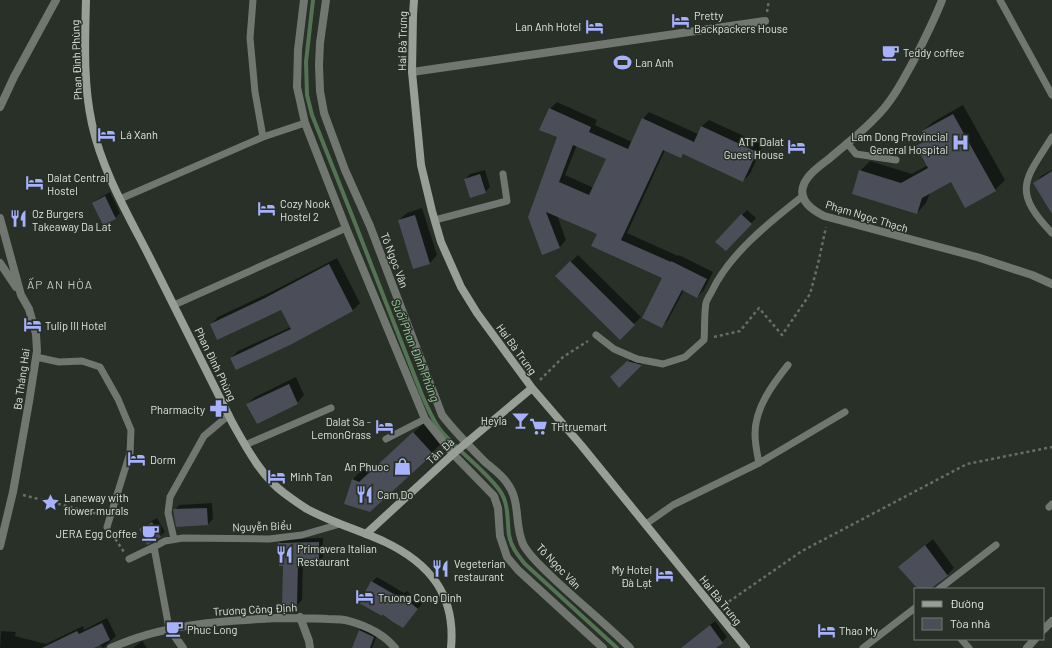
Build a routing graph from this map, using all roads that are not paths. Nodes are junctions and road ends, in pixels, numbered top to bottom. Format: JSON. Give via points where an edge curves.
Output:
{"nodes":[{"id":1,"x":56,"y":0,"type":"edge"},
{"id":2,"x":86,"y":0,"type":"edge"},
{"id":3,"x":253,"y":0,"type":"edge"},
{"id":4,"x":304,"y":0,"type":"edge"},
{"id":5,"x":326,"y":0,"type":"edge"},
{"id":6,"x":414,"y":0,"type":"edge"},
{"id":7,"x":942,"y":0,"type":"edge"},
{"id":8,"x":1000,"y":0,"type":"edge"},
{"id":9,"x":765,"y":21,"type":"dead end"},
{"id":10,"x":412,"y":72,"type":"junction"},
{"id":11,"x":1052,"y":95,"type":"edge"},
{"id":12,"x":0,"y":107,"type":"edge"},
{"id":13,"x":305,"y":123,"type":"junction"},
{"id":14,"x":1052,"y":136,"type":"edge"},
{"id":15,"x":263,"y":137,"type":"junction"},
{"id":16,"x":847,"y":143,"type":"junction"},
{"id":17,"x":896,"y":160,"type":"dead end"},
{"id":18,"x":503,"y":174,"type":"dead end"},
{"id":19,"x":803,"y":196,"type":"junction"},
{"id":20,"x":120,"y":199,"type":"junction"},
{"id":21,"x":0,"y":218,"type":"edge"},
{"id":22,"x":434,"y":220,"type":"junction"},
{"id":23,"x":346,"y":228,"type":"junction"},
{"id":24,"x":1052,"y":232,"type":"edge"},
{"id":25,"x":0,"y":263,"type":"edge"},
{"id":26,"x":1052,"y":284,"type":"edge"},
{"id":27,"x":22,"y":295,"type":"junction"},
{"id":28,"x":174,"y":305,"type":"junction"},
{"id":29,"x":596,"y":335,"type":"road end"},
{"id":30,"x":36,"y":357,"type":"junction"},
{"id":31,"x":788,"y":365,"type":"dead end"},
{"id":32,"x":532,"y":388,"type":"junction"},
{"id":33,"x":331,"y":408,"type":"dead end"},
{"id":34,"x":845,"y":412,"type":"dead end"},
{"id":35,"x":229,"y":415,"type":"junction"},
{"id":36,"x":425,"y":419,"type":"junction"},
{"id":37,"x":386,"y":439,"type":"dead end"},
{"id":38,"x":466,"y":443,"type":"junction"},
{"id":39,"x":245,"y":445,"type":"junction"},
{"id":40,"x":453,"y":454,"type":"junction"},
{"id":41,"x":759,"y":462,"type":"junction"},
{"id":42,"x":340,"y":524,"type":"junction"},
{"id":43,"x":646,"y":524,"type":"junction"},
{"id":44,"x":107,"y":527,"type":"road end"},
{"id":45,"x":366,"y":534,"type":"junction"},
{"id":46,"x":174,"y":539,"type":"junction"},
{"id":47,"x":996,"y":544,"type":"dead end"},
{"id":48,"x":0,"y":546,"type":"edge"},
{"id":49,"x":154,"y":547,"type":"junction"},
{"id":50,"x":129,"y":558,"type":"road end"},
{"id":51,"x":940,"y":588,"type":"edge"},
{"id":52,"x":914,"y":609,"type":"edge"},
{"id":53,"x":300,"y":617,"type":"junction"},
{"id":54,"x":1052,"y":621,"type":"edge"},
{"id":55,"x":169,"y":628,"type":"junction"},
{"id":56,"x":1044,"y":629,"type":"edge"},
{"id":57,"x":962,"y":640,"type":"edge"},
{"id":58,"x":1034,"y":640,"type":"edge"},
{"id":59,"x":111,"y":648,"type":"edge"},
{"id":60,"x":183,"y":648,"type":"edge"},
{"id":61,"x":310,"y":648,"type":"edge"},
{"id":62,"x":395,"y":648,"type":"edge"},
{"id":63,"x":451,"y":648,"type":"edge"},
{"id":64,"x":603,"y":648,"type":"edge"},
{"id":65,"x":630,"y":648,"type":"edge"},
{"id":66,"x":746,"y":648,"type":"edge"},
{"id":67,"x":863,"y":648,"type":"edge"},
{"id":68,"x":969,"y":648,"type":"edge"},
{"id":69,"x":1027,"y":648,"type":"edge"}],
"edges":[{"from":1,"to":12,"type":"street"},
{"from":2,"to":20,"type":"street","name":"Phan Đình Phùng","via":[[86,91],[100,151]]},
{"from":3,"to":15,"type":"lane","via":[[250,38],[255,92]]},
{"from":4,"to":13,"type":"street","via":[[297,87]]},
{"from":5,"to":38,"type":"street","name":"Tô Ngọc Vân","via":[[319,65],[324,113],[442,415]]},
{"from":6,"to":10,"type":"street","name":"Hai Bà Trưng"},
{"from":7,"to":16,"type":"street","via":[[901,84],[876,118]]},
{"from":8,"to":11,"type":"lane"},
{"from":9,"to":10,"type":"street"},
{"from":10,"to":22,"type":"street","name":"Hai Bà Trưng","via":[[421,165]]},
{"from":13,"to":15,"type":"lane"},
{"from":13,"to":23,"type":"street"},
{"from":14,"to":24,"type":"lane","via":[[1025,185],[1028,201],[1039,219]]},
{"from":15,"to":20,"type":"lane"},
{"from":16,"to":17,"type":"lane","via":[[856,154]]},
{"from":16,"to":19,"type":"street","via":[[814,171],[804,184]]},
{"from":18,"to":22,"type":"lane","via":[[508,201]]},
{"from":19,"to":26,"type":"street","name":"Phạm Ngọc Thạch","via":[[807,205],[828,217],[977,257]]},
{"from":19,"to":29,"type":"lane","via":[[751,241],[717,281],[706,303],[704,340],[685,357],[663,364],[637,359],[614,349]]},
{"from":20,"to":28,"type":"street","name":"Phan Đình Phùng"},
{"from":21,"to":27,"type":"street","name":"Ba Tháng Hai"},
{"from":22,"to":32,"type":"street","name":"Hai Bà Trưng","via":[[461,287],[477,314]]},
{"from":23,"to":28,"type":"lane"},
{"from":23,"to":36,"type":"street"},
{"from":25,"to":27,"type":"street"},
{"from":27,"to":30,"type":"street","name":"Ba Tháng Hai","via":[[36,334]]},
{"from":28,"to":35,"type":"street","name":"Phan Đình Phùng"},
{"from":30,"to":44,"type":"lane","via":[[59,362],[82,361],[100,367],[118,399],[131,430],[130,453]]},
{"from":30,"to":48,"type":"street","name":"Ba Tháng Hai","via":[[13,492]]},
{"from":31,"to":41,"type":"lane","via":[[764,398],[758,417],[755,434]]},
{"from":32,"to":38,"type":"street","name":"Tản Đà"},
{"from":32,"to":43,"type":"street","name":"Hai Bà Trưng"},
{"from":33,"to":39,"type":"lane"},
{"from":34,"to":41,"type":"lane"},
{"from":35,"to":39,"type":"street","name":"Phan Đình Phùng"},
{"from":35,"to":46,"type":"lane","via":[[204,436],[170,497],[168,513]]},
{"from":36,"to":37,"type":"lane"},
{"from":36,"to":40,"type":"street"},
{"from":38,"to":40,"type":"street","name":"Tản Đà"},
{"from":38,"to":65,"type":"street","name":"Tô Ngọc Vân","via":[[507,482],[517,510],[518,530],[528,551]]},
{"from":39,"to":42,"type":"street","name":"Phan Đình Phùng","via":[[267,477],[283,492],[307,509]]},
{"from":40,"to":45,"type":"street","name":"Tản Đà"},
{"from":40,"to":64,"type":"street","via":[[494,496],[498,508],[500,536],[508,557],[518,570]]},
{"from":41,"to":43,"type":"lane","via":[[673,505]]},
{"from":42,"to":45,"type":"street","name":"Phan Đình Phùng"},
{"from":42,"to":46,"type":"lane","name":"Nguyễn Biểu","via":[[302,536],[269,539]]},
{"from":43,"to":66,"type":"street","name":"Hai Bà Trưng"},
{"from":45,"to":63,"type":"street","name":"Phan Đình Phùng","via":[[406,553],[428,572],[442,589],[450,611]]},
{"from":46,"to":49,"type":"lane","name":"Nguyễn Biểu"},
{"from":47,"to":51,"type":"lane"},
{"from":49,"to":50,"type":"lane","name":"Nguyễn Biểu"},
{"from":49,"to":55,"type":"lane"},
{"from":52,"to":67,"type":"lane"},
{"from":53,"to":55,"type":"street","name":"Trương Công Định","via":[[217,621]]},
{"from":53,"to":61,"type":"street"},
{"from":53,"to":62,"type":"street","name":"Trương Công Định","via":[[348,620],[373,629],[388,639]]},
{"from":54,"to":56,"type":"street"},
{"from":55,"to":59,"type":"street","name":"Trương Công Định"},
{"from":55,"to":60,"type":"street"},
{"from":57,"to":68,"type":"lane"},
{"from":58,"to":69,"type":"street"}]}
